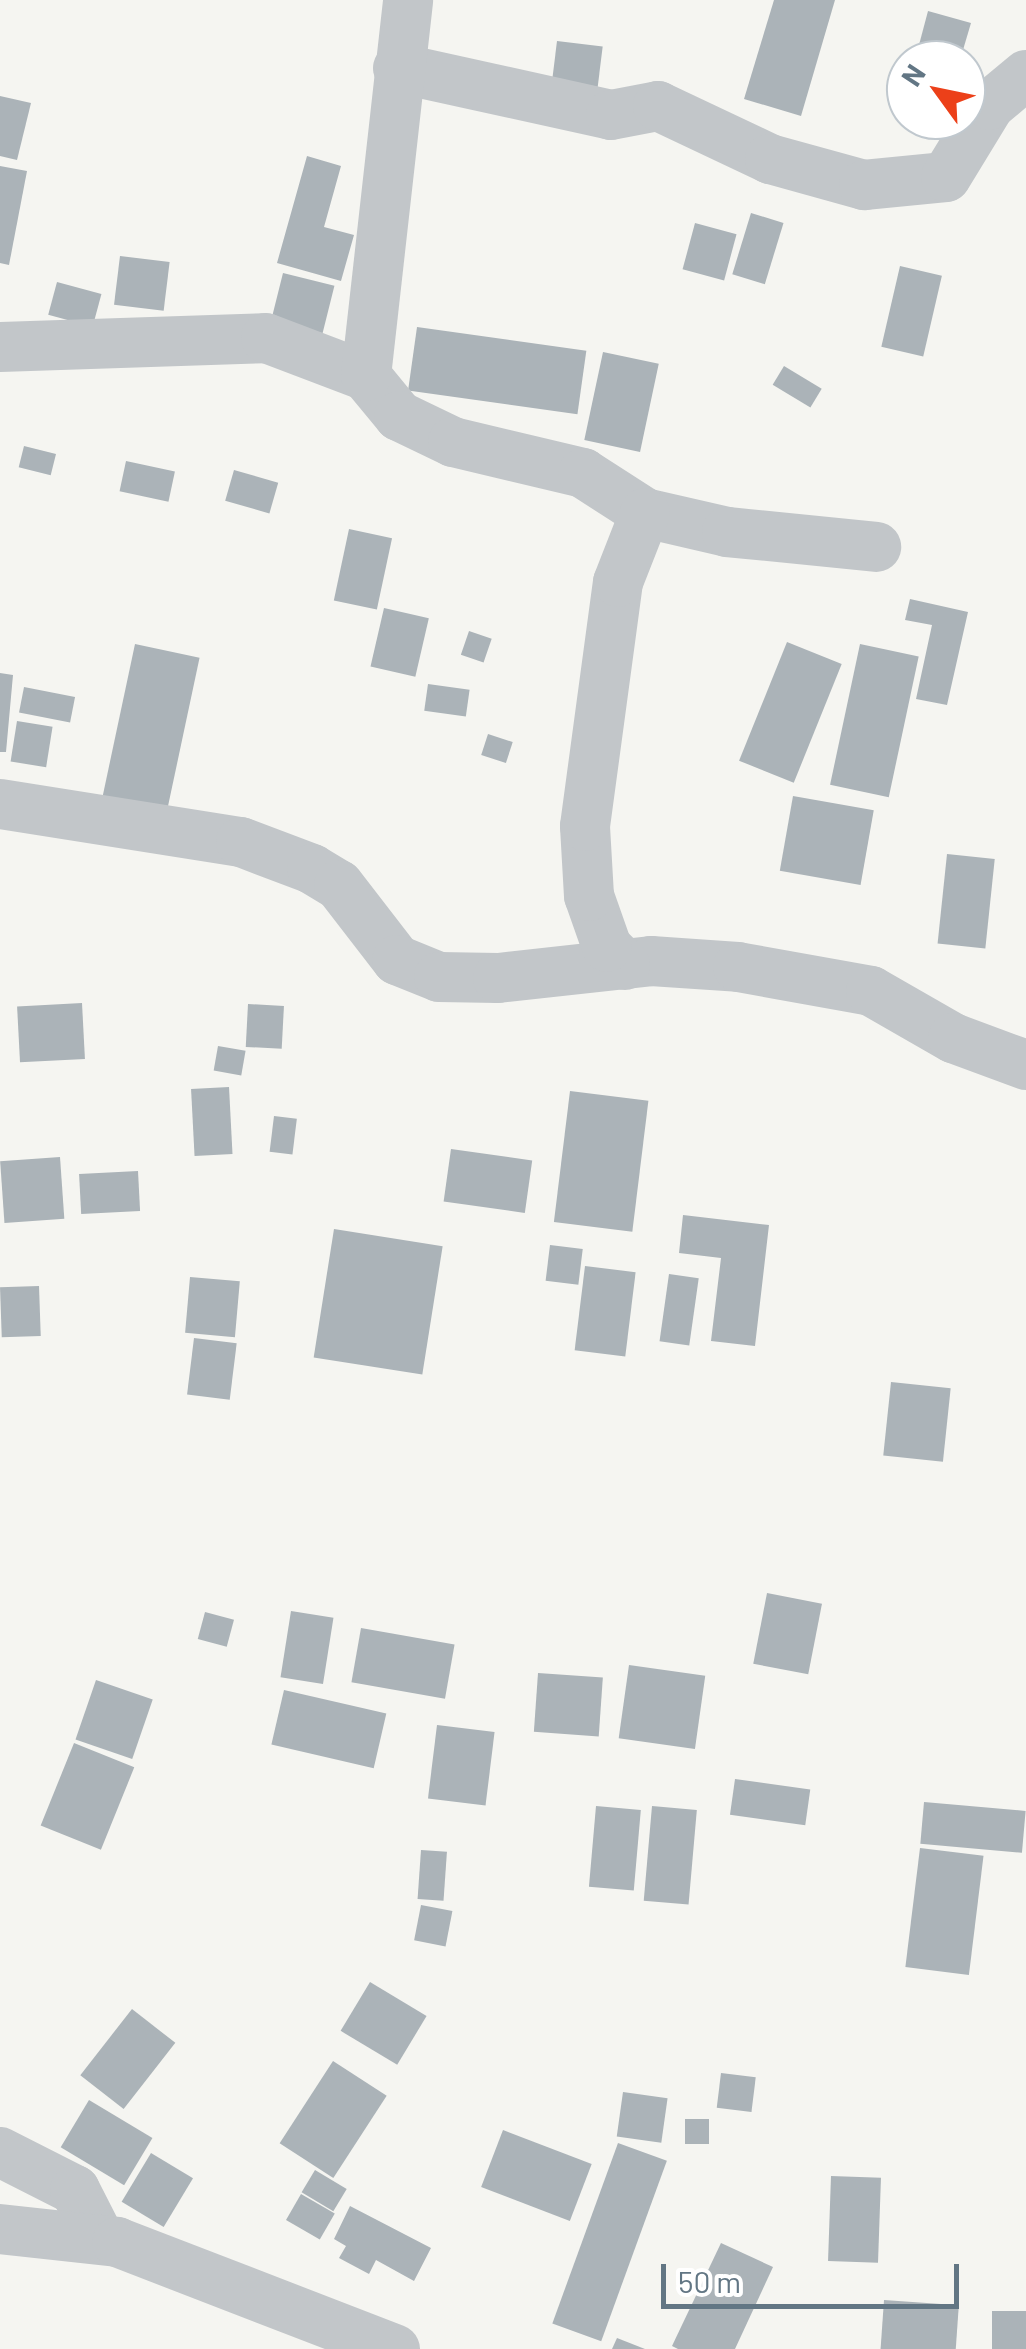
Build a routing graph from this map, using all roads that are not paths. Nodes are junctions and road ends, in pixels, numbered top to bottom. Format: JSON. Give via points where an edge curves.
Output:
{"nodes":[{"id":1,"x":408,"y":0,"type":"edge"},
{"id":2,"x":398,"y":68,"type":"junction"},
{"id":3,"x":1026,"y":75,"type":"edge"},
{"id":4,"x":0,"y":348,"type":"edge"},
{"id":5,"x":366,"y":376,"type":"junction"},
{"id":6,"x":645,"y":513,"type":"junction"},
{"id":7,"x":876,"y":546,"type":"dead end"},
{"id":8,"x":0,"y":804,"type":"edge"},
{"id":9,"x":624,"y":965,"type":"junction"},
{"id":10,"x":1026,"y":1065,"type":"edge"},
{"id":11,"x":0,"y":2152,"type":"edge"},
{"id":12,"x":81,"y":2221,"type":"junction"},
{"id":13,"x":0,"y":2229,"type":"edge"},
{"id":14,"x":394,"y":2349,"type":"edge"}],
"edges":[{"from":1,"to":2,"type":"street"},
{"from":2,"to":3,"type":"street","via":[[610,115],[658,106],[770,160],[864,184],[946,177],[990,106]]},
{"from":2,"to":5,"type":"street"},
{"from":4,"to":5,"type":"street","via":[[266,338]]},
{"from":5,"to":6,"type":"street","via":[[398,416],[453,442],[583,473]]},
{"from":6,"to":7,"type":"street","via":[[727,532]]},
{"from":6,"to":9,"type":"street","via":[[618,582],[585,826],[588,896],[608,947]]},
{"from":8,"to":9,"type":"street","via":[[241,842],[312,869],[339,885],[397,960],[439,977]]},
{"from":9,"to":10,"type":"street","via":[[738,967],[871,991],[954,1038]]},
{"from":11,"to":12,"type":"street"},
{"from":12,"to":13,"type":"street"},
{"from":12,"to":14,"type":"street"}]}
